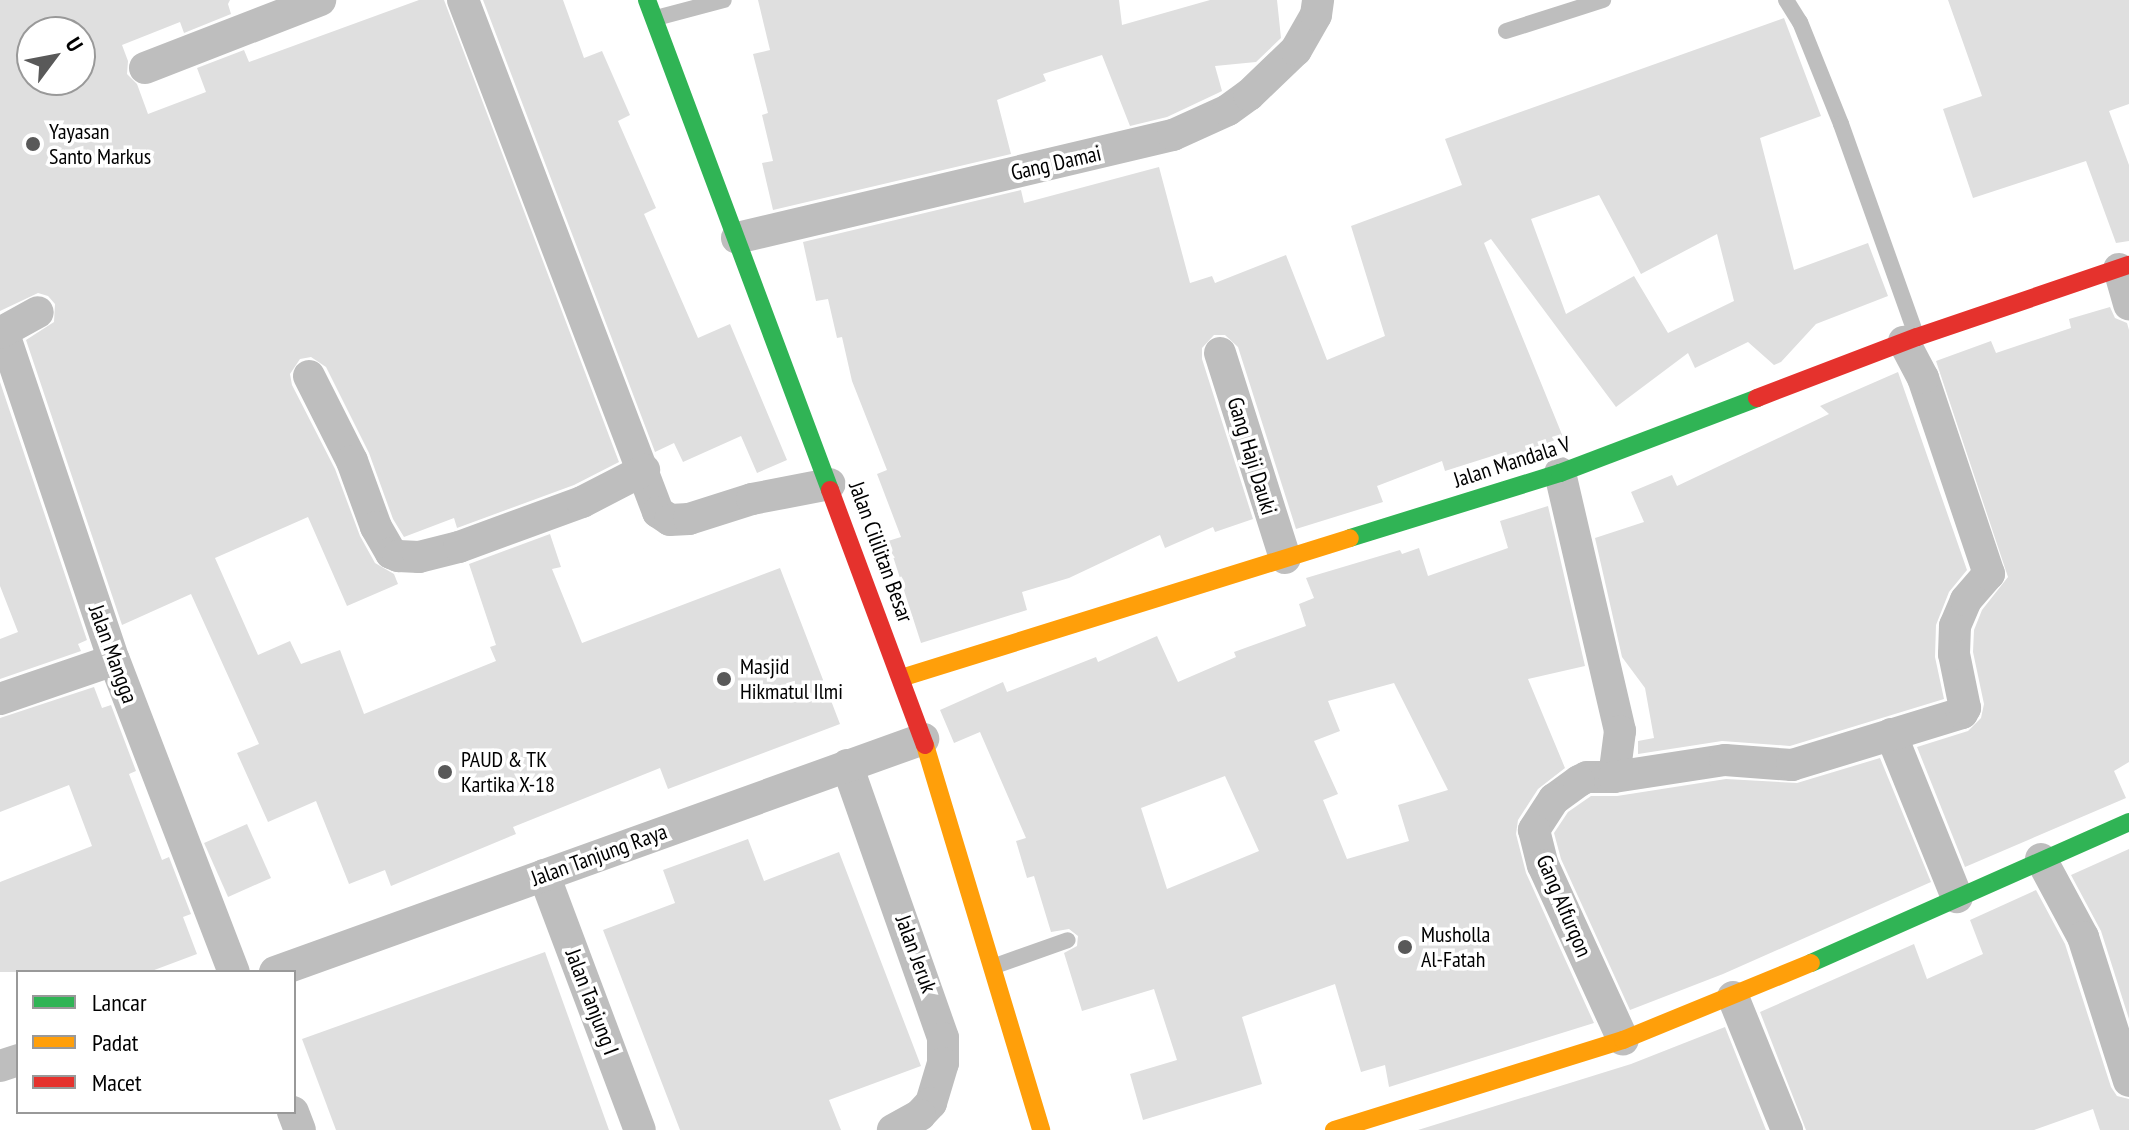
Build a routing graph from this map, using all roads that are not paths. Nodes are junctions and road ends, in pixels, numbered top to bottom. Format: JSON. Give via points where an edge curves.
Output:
{"nodes":[{"id":1,"x":320,"y":0,"type":"edge"},
{"id":2,"x":463,"y":0,"type":"edge"},
{"id":3,"x":647,"y":0,"type":"edge"},
{"id":4,"x":724,"y":0,"type":"edge"},
{"id":5,"x":1318,"y":0,"type":"edge"},
{"id":6,"x":1603,"y":0,"type":"edge"},
{"id":7,"x":1786,"y":0,"type":"edge"},
{"id":8,"x":655,"y":19,"type":"junction"},
{"id":9,"x":1506,"y":31,"type":"dead end"},
{"id":10,"x":145,"y":68,"type":"dead end"},
{"id":11,"x":737,"y":238,"type":"junction"},
{"id":12,"x":2124,"y":267,"type":"edge"},
{"id":13,"x":2129,"y":305,"type":"edge"},
{"id":14,"x":38,"y":312,"type":"dead end"},
{"id":15,"x":1,"y":332,"type":"edge"},
{"id":16,"x":1910,"y":340,"type":"junction"},
{"id":17,"x":1220,"y":353,"type":"dead end"},
{"id":18,"x":309,"y":376,"type":"dead end"},
{"id":19,"x":644,"y":470,"type":"junction"},
{"id":20,"x":1560,"y":473,"type":"junction"},
{"id":21,"x":830,"y":484,"type":"junction"},
{"id":22,"x":1285,"y":558,"type":"junction"},
{"id":23,"x":114,"y":660,"type":"junction"},
{"id":24,"x":901,"y":678,"type":"junction"},
{"id":25,"x":0,"y":699,"type":"edge"},
{"id":26,"x":1891,"y":734,"type":"junction"},
{"id":27,"x":923,"y":739,"type":"junction"},
{"id":28,"x":847,"y":765,"type":"junction"},
{"id":29,"x":1614,"y":777,"type":"junction"},
{"id":30,"x":2129,"y":822,"type":"edge"},
{"id":31,"x":2041,"y":859,"type":"junction"},
{"id":32,"x":544,"y":875,"type":"junction"},
{"id":33,"x":1957,"y":897,"type":"junction"},
{"id":34,"x":1068,"y":940,"type":"dead end"},
{"id":35,"x":993,"y":966,"type":"junction"},
{"id":36,"x":233,"y":970,"type":"edge"},
{"id":37,"x":281,"y":970,"type":"edge"},
{"id":38,"x":1733,"y":997,"type":"junction"},
{"id":39,"x":1623,"y":1040,"type":"junction"},
{"id":40,"x":2129,"y":1081,"type":"edge"},
{"id":41,"x":640,"y":1130,"type":"edge"},
{"id":42,"x":893,"y":1130,"type":"edge"},
{"id":43,"x":1041,"y":1130,"type":"edge"},
{"id":44,"x":1334,"y":1130,"type":"edge"},
{"id":45,"x":1787,"y":1130,"type":"edge"}],
"edges":[{"from":1,"to":10,"type":"street"},
{"from":2,"to":19,"type":"street"},
{"from":3,"to":8,"type":"street","name":"Jalan Cililitan Besar"},
{"from":4,"to":8,"type":"lane"},
{"from":5,"to":11,"type":"street","name":"Gang Damai","via":[[1316,15],[1296,50],[1249,95],[1173,135]]},
{"from":6,"to":9,"type":"lane"},
{"from":7,"to":16,"type":"lane","via":[[1841,124]]},
{"from":8,"to":11,"type":"street","name":"Jalan Cililitan Besar"},
{"from":11,"to":21,"type":"street","name":"Jalan Cililitan Besar"},
{"from":12,"to":13,"type":"street"},
{"from":12,"to":16,"type":"street","name":"Jalan Mandala V"},
{"from":14,"to":15,"type":"street","name":"Jalan Mangga"},
{"from":15,"to":23,"type":"street","name":"Jalan Mangga"},
{"from":16,"to":20,"type":"street","name":"Jalan Mandala V"},
{"from":16,"to":26,"type":"street","via":[[1989,574],[1966,600],[1955,626],[1962,713]]},
{"from":17,"to":22,"type":"street","name":"Gang Haji Dauki"},
{"from":18,"to":19,"type":"street","via":[[352,461],[376,527],[398,556],[419,557],[459,547],[582,502]]},
{"from":19,"to":21,"type":"street","via":[[658,512],[670,520]]},
{"from":20,"to":22,"type":"street","name":"Jalan Mandala V"},
{"from":20,"to":29,"type":"street","via":[[1620,731]]},
{"from":21,"to":24,"type":"street","name":"Jalan Cililitan Besar"},
{"from":22,"to":24,"type":"street","name":"Jalan Mandala V"},
{"from":23,"to":25,"type":"street"},
{"from":23,"to":36,"type":"street","name":"Jalan Mangga"},
{"from":24,"to":27,"type":"street","name":"Jalan Cililitan Besar"},
{"from":26,"to":29,"type":"street","via":[[1792,765],[1725,760]]},
{"from":26,"to":33,"type":"street"},
{"from":27,"to":28,"type":"street","name":"Jalan Tanjung Raya"},
{"from":27,"to":35,"type":"street","name":"Jalan Cililitan Besar"},
{"from":28,"to":32,"type":"street","name":"Jalan Tanjung Raya"},
{"from":28,"to":42,"type":"street","name":"Jalan Jeruk","via":[[943,1038],[943,1063],[931,1103]]},
{"from":29,"to":39,"type":"street","name":"Gang Alfurqon","via":[[1579,781],[1554,799],[1534,830],[1543,865]]},
{"from":30,"to":31,"type":"street"},
{"from":31,"to":33,"type":"street"},
{"from":31,"to":40,"type":"street","via":[[2083,937]]},
{"from":32,"to":37,"type":"street","name":"Jalan Tanjung Raya"},
{"from":32,"to":41,"type":"street","name":"Jalan Tanjung I"},
{"from":33,"to":38,"type":"street"},
{"from":34,"to":35,"type":"lane"},
{"from":35,"to":43,"type":"street","name":"Jalan Cililitan Besar"},
{"from":38,"to":39,"type":"street"},
{"from":38,"to":45,"type":"street"},
{"from":39,"to":44,"type":"street"}]}
